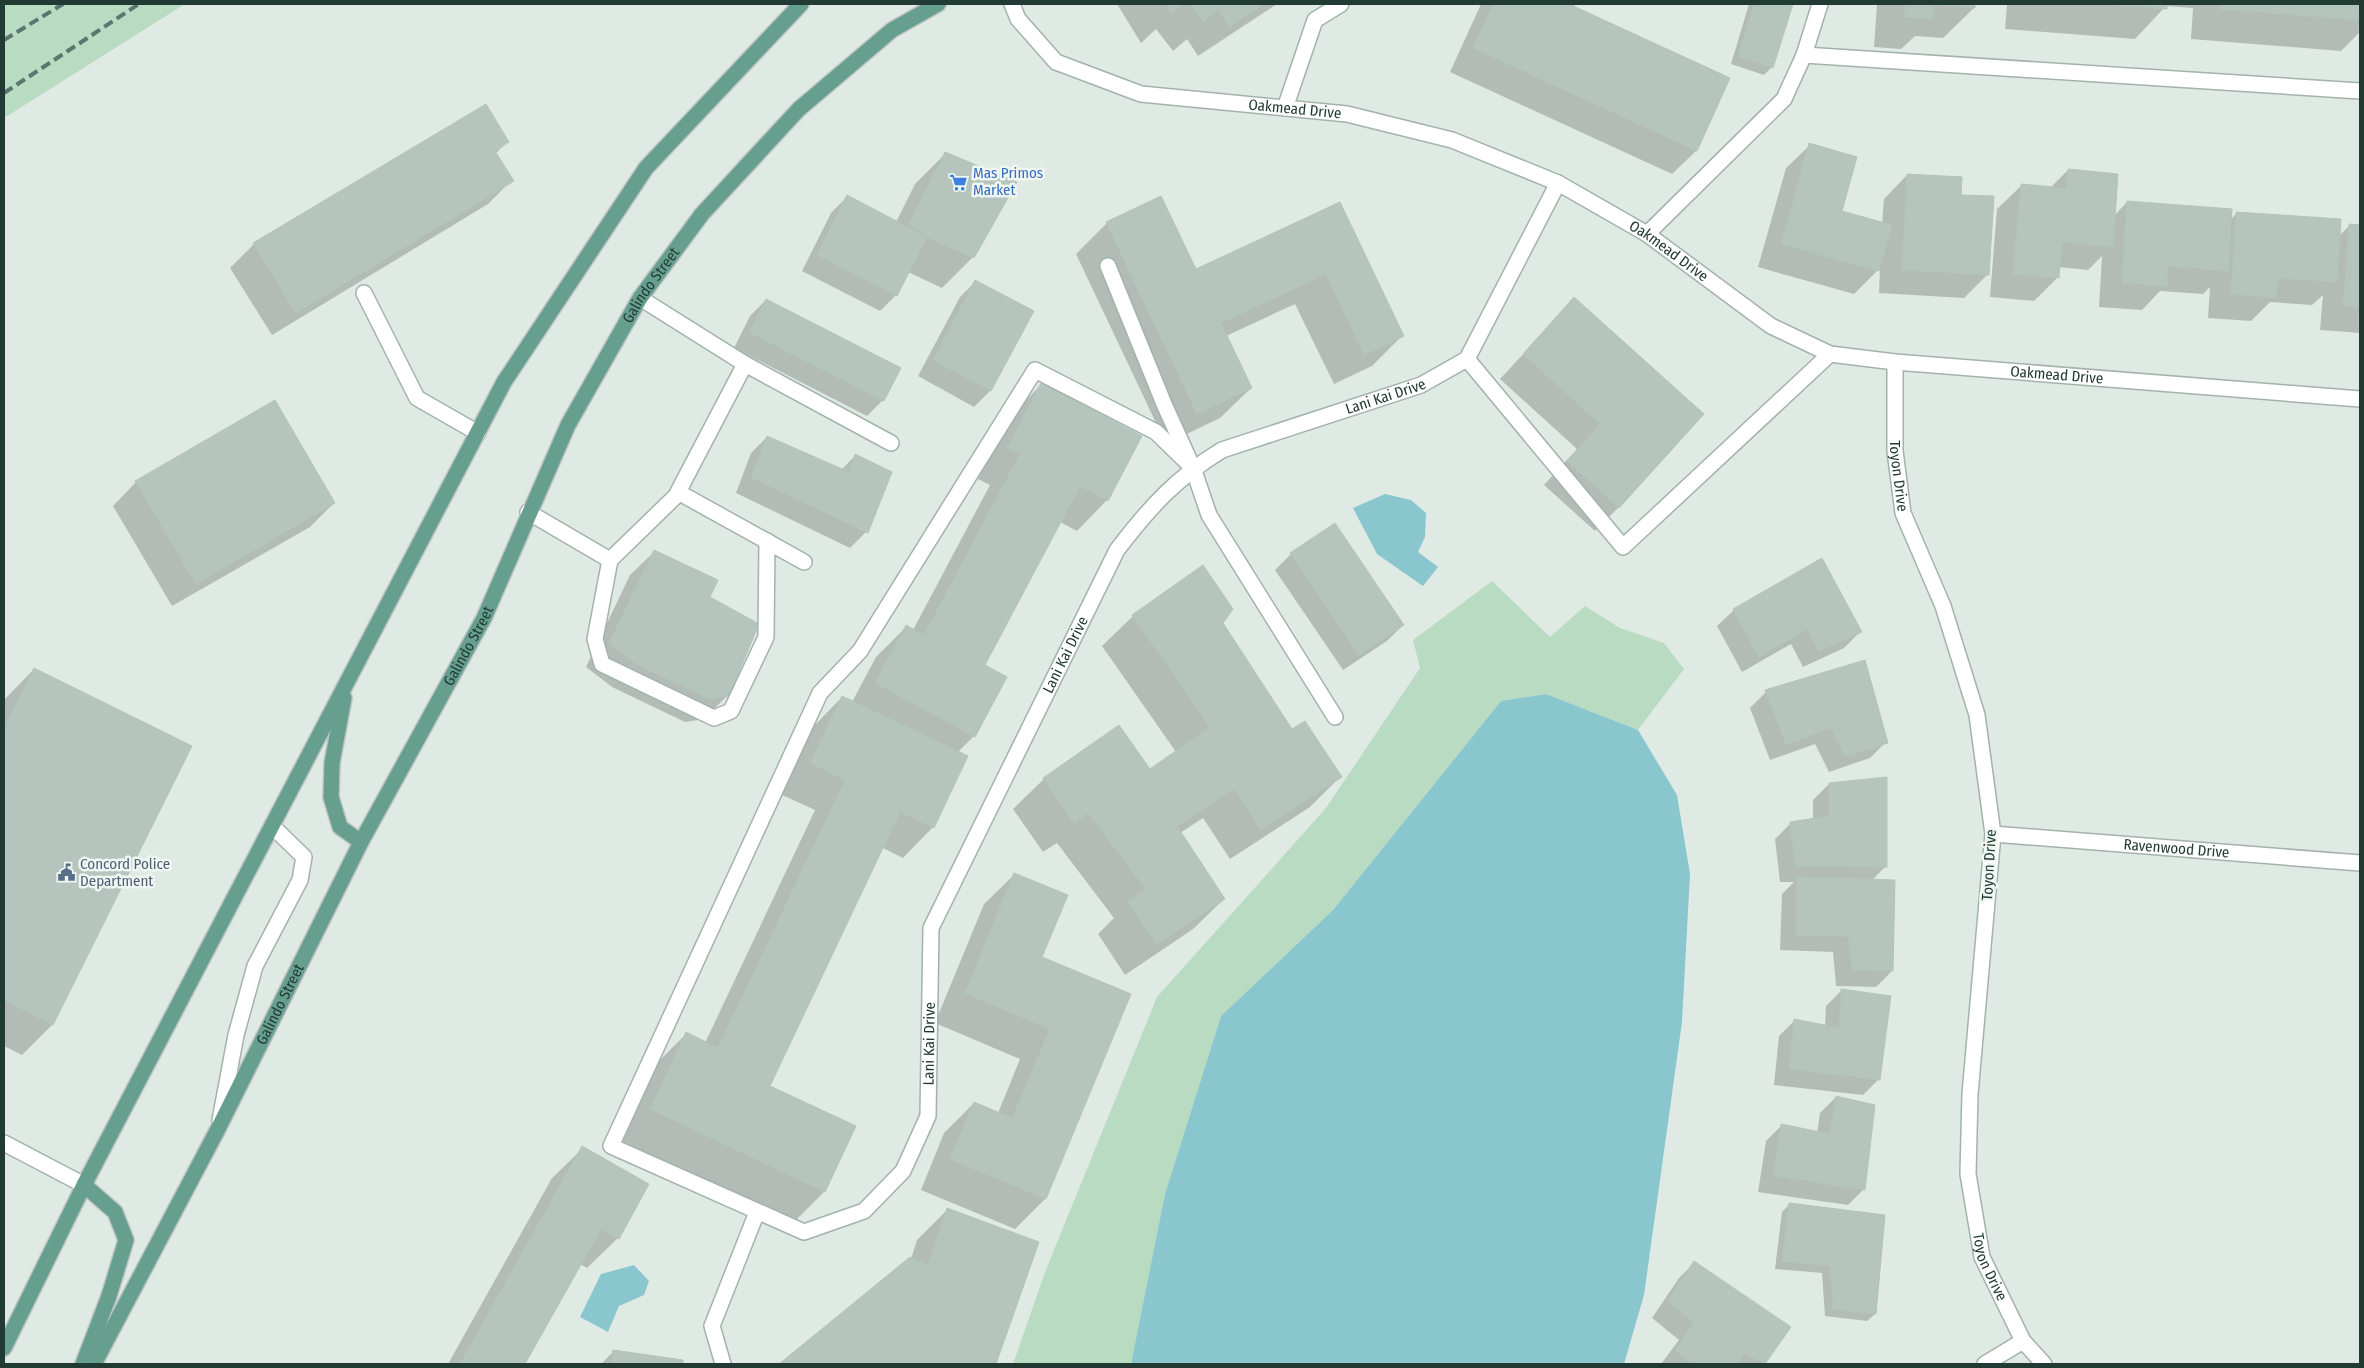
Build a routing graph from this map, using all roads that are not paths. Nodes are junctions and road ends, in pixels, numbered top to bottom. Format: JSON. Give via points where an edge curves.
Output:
{"nodes":[{"id":1,"x":801,"y":4,"type":"edge"},
{"id":2,"x":938,"y":4,"type":"edge"},
{"id":3,"x":1012,"y":4,"type":"edge"},
{"id":4,"x":1342,"y":4,"type":"edge"},
{"id":5,"x":1820,"y":4,"type":"edge"},
{"id":6,"x":1804,"y":55,"type":"junction"},
{"id":7,"x":2360,"y":91,"type":"edge"},
{"id":8,"x":1285,"y":108,"type":"junction"},
{"id":9,"x":1558,"y":183,"type":"junction"},
{"id":10,"x":1647,"y":234,"type":"junction"},
{"id":11,"x":1108,"y":266,"type":"dead end"},
{"id":12,"x":364,"y":293,"type":"dead end"},
{"id":13,"x":640,"y":298,"type":"junction"},
{"id":14,"x":1830,"y":354,"type":"junction"},
{"id":15,"x":1467,"y":359,"type":"junction"},
{"id":16,"x":1895,"y":362,"type":"junction"},
{"id":17,"x":745,"y":364,"type":"junction"},
{"id":18,"x":2360,"y":399,"type":"edge"},
{"id":19,"x":478,"y":433,"type":"junction"},
{"id":20,"x":891,"y":444,"type":"dead end"},
{"id":21,"x":1193,"y":468,"type":"junction"},
{"id":22,"x":680,"y":492,"type":"junction"},
{"id":23,"x":528,"y":512,"type":"junction"},
{"id":24,"x":767,"y":541,"type":"junction"},
{"id":25,"x":610,"y":560,"type":"junction"},
{"id":26,"x":804,"y":562,"type":"dead end"},
{"id":27,"x":347,"y":682,"type":"junction"},
{"id":28,"x":1335,"y":717,"type":"dead end"},
{"id":29,"x":272,"y":826,"type":"junction"},
{"id":30,"x":1993,"y":834,"type":"junction"},
{"id":31,"x":361,"y":842,"type":"junction"},
{"id":32,"x":2360,"y":863,"type":"edge"},
{"id":33,"x":218,"y":1129,"type":"junction"},
{"id":34,"x":4,"y":1143,"type":"edge"},
{"id":35,"x":84,"y":1185,"type":"junction"},
{"id":36,"x":757,"y":1212,"type":"junction"},
{"id":37,"x":2023,"y":1341,"type":"junction"},
{"id":38,"x":4,"y":1348,"type":"edge"},
{"id":39,"x":83,"y":1364,"type":"edge"},
{"id":40,"x":94,"y":1364,"type":"edge"},
{"id":41,"x":723,"y":1364,"type":"edge"},
{"id":42,"x":1985,"y":1364,"type":"edge"},
{"id":43,"x":2044,"y":1364,"type":"edge"}],
"edges":[{"from":1,"to":19,"type":"main road","via":[[646,168],[504,382]]},
{"from":2,"to":13,"type":"main road","name":"Galindo Street","via":[[892,30],[799,109],[702,214]]},
{"from":3,"to":8,"type":"street","name":"Oakmead Drive","via":[[1018,19],[1056,62],[1118,86],[1140,94]]},
{"from":4,"to":8,"type":"street","via":[[1315,20]]},
{"from":5,"to":6,"type":"street"},
{"from":6,"to":7,"type":"street"},
{"from":6,"to":10,"type":"street","via":[[1784,98]]},
{"from":8,"to":9,"type":"street","name":"Oakmead Drive","via":[[1347,114],[1452,140]]},
{"from":9,"to":10,"type":"street","name":"Oakmead Drive"},
{"from":9,"to":15,"type":"street"},
{"from":10,"to":14,"type":"street","name":"Oakmead Drive","via":[[1771,326]]},
{"from":11,"to":21,"type":"street"},
{"from":12,"to":19,"type":"street","via":[[417,398]]},
{"from":13,"to":17,"type":"street"},
{"from":13,"to":23,"type":"main road","name":"Galindo Street","via":[[568,425]]},
{"from":14,"to":15,"type":"street","via":[[1623,547]]},
{"from":14,"to":16,"type":"street","name":"Oakmead Drive"},
{"from":15,"to":21,"type":"street","name":"Lani Kai Drive","via":[[1420,385],[1222,450]]},
{"from":16,"to":18,"type":"street","name":"Oakmead Drive"},
{"from":16,"to":30,"type":"street","name":"Toyon Drive","via":[[1895,451],[1903,513],[1943,606],[1977,715]]},
{"from":17,"to":20,"type":"street"},
{"from":17,"to":22,"type":"street"},
{"from":19,"to":27,"type":"main road"},
{"from":21,"to":28,"type":"street","via":[[1209,516]]},
{"from":21,"to":36,"type":"street","name":"Lani Kai Drive","via":[[1150,508],[1117,550],[931,928],[928,1116],[903,1171],[864,1211],[804,1232]]},
{"from":21,"to":36,"type":"street","name":"Lani Kai Drive","via":[[1156,432],[1036,370],[860,651],[820,693],[611,1146]]},
{"from":22,"to":24,"type":"street"},
{"from":22,"to":25,"type":"street"},
{"from":23,"to":25,"type":"street"},
{"from":23,"to":31,"type":"main road","name":"Galindo Street","via":[[484,618]]},
{"from":24,"to":25,"type":"street","via":[[766,637],[731,712],[714,718],[602,664],[595,639]]},
{"from":24,"to":26,"type":"street"},
{"from":27,"to":29,"type":"main road"},
{"from":27,"to":31,"type":"main road","via":[[332,764],[331,797],[340,827]]},
{"from":29,"to":33,"type":"street","via":[[304,857],[300,880],[255,966],[236,1035]]},
{"from":29,"to":35,"type":"main road"},
{"from":30,"to":32,"type":"street","name":"Ravenwood Drive"},
{"from":30,"to":37,"type":"street","name":"Toyon Drive","via":[[1970,1094],[1968,1174],[1982,1257]]},
{"from":31,"to":33,"type":"main road","name":"Galindo Street"},
{"from":33,"to":40,"type":"main road","name":"Galindo Street"},
{"from":34,"to":35,"type":"street"},
{"from":35,"to":38,"type":"main road"},
{"from":35,"to":39,"type":"main road","via":[[115,1212],[126,1240]]},
{"from":36,"to":41,"type":"street","via":[[712,1326]]},
{"from":37,"to":42,"type":"street"},
{"from":37,"to":43,"type":"street","name":"Toyon Drive"}]}
